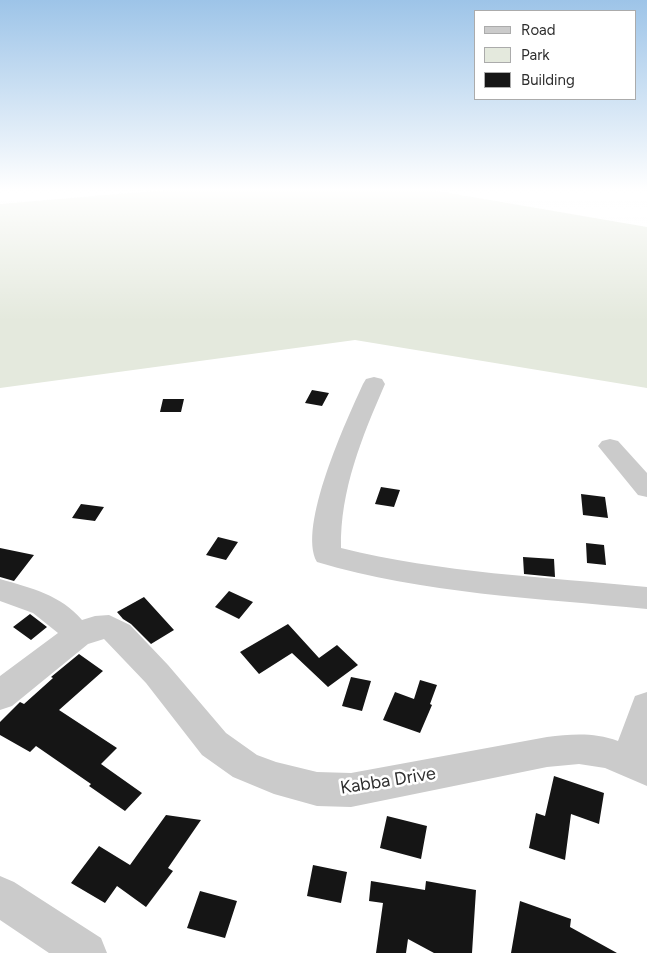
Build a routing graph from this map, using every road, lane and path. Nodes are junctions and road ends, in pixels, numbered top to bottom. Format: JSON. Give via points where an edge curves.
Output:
{"nodes":[{"id":1,"x":374,"y":384,"type":"dead end"},
{"id":2,"x":610,"y":446,"type":"dead end"},
{"id":3,"x":647,"y":489,"type":"edge"},
{"id":4,"x":0,"y":590,"type":"edge"},
{"id":5,"x":647,"y":598,"type":"edge"},
{"id":6,"x":77,"y":636,"type":"junction"},
{"id":7,"x":0,"y":696,"type":"edge"},
{"id":8,"x":647,"y":706,"type":"edge"},
{"id":9,"x":638,"y":766,"type":"edge"},
{"id":10,"x":0,"y":896,"type":"edge"},
{"id":11,"x":86,"y":953,"type":"edge"}],
"edges":[{"from":1,"to":5,"type":"street","via":[[346,452],[331,500],[327,556],[468,581]]},
{"from":2,"to":3,"type":"street"},
{"from":4,"to":6,"type":"street","via":[[48,607],[63,617]]},
{"from":6,"to":7,"type":"street","name":"Kabba Drive"},
{"from":6,"to":9,"type":"street","name":"Kabba Drive","via":[[96,628],[109,627],[119,633],[214,744],[245,766],[274,778],[317,789],[352,790],[579,748],[608,753]]},
{"from":8,"to":9,"type":"street"},
{"from":10,"to":11,"type":"street"}]}
